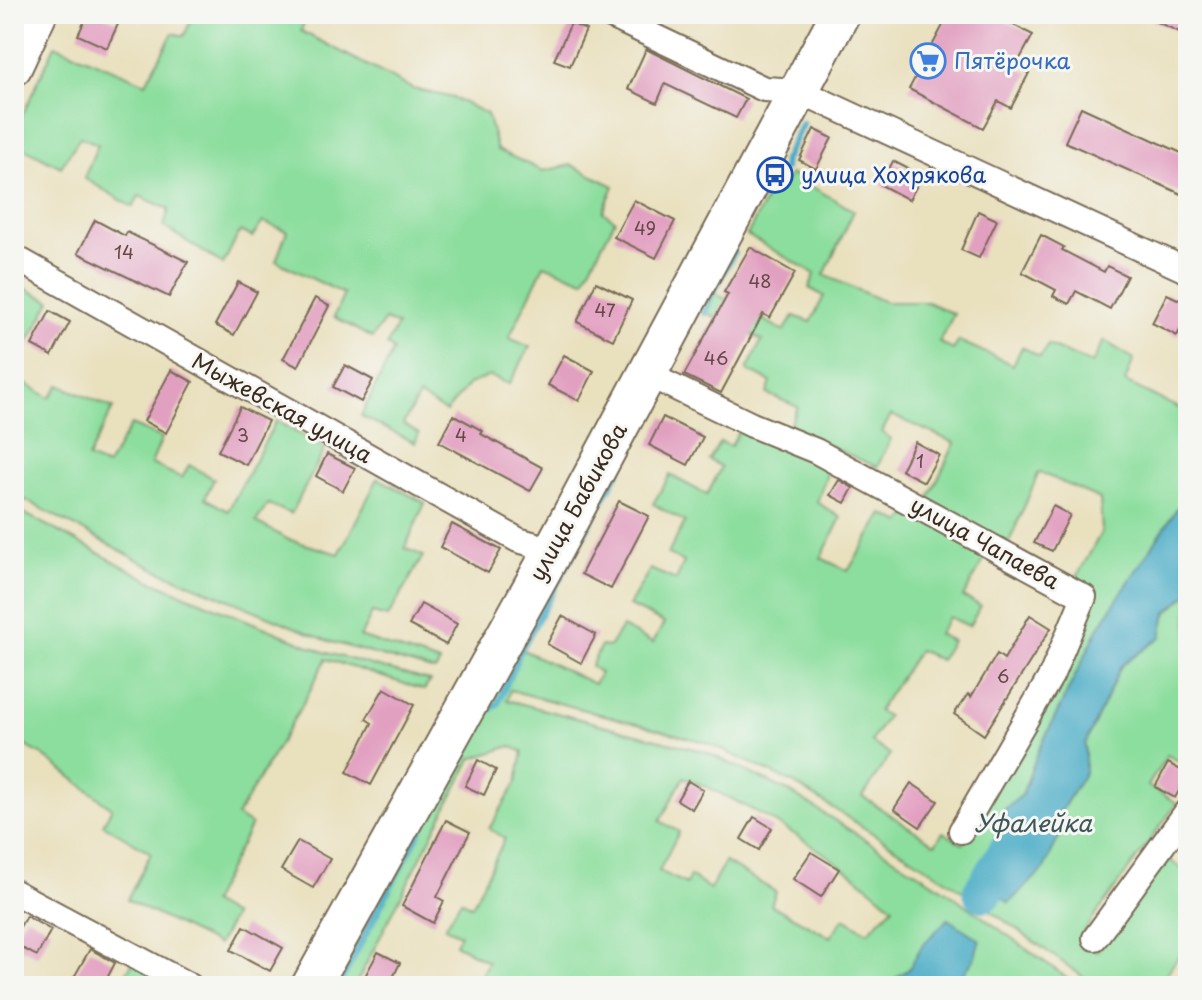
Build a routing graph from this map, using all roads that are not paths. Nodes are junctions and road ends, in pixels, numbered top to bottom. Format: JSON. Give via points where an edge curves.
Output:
{"nodes":[{"id":1,"x":39,"y":14,"type":"edge"},
{"id":2,"x":607,"y":14,"type":"edge"},
{"id":3,"x":840,"y":14,"type":"edge"},
{"id":4,"x":14,"y":68,"type":"edge"},
{"id":5,"x":800,"y":91,"type":"junction"},
{"id":6,"x":14,"y":257,"type":"edge"},
{"id":7,"x":1188,"y":271,"type":"edge"},
{"id":8,"x":647,"y":374,"type":"junction"},
{"id":9,"x":553,"y":550,"type":"junction"},
{"id":10,"x":1188,"y":810,"type":"edge"},
{"id":11,"x":961,"y":831,"type":"dead end"},
{"id":12,"x":14,"y":892,"type":"edge"},
{"id":13,"x":1095,"y":938,"type":"dead end"},
{"id":14,"x":190,"y":986,"type":"edge"},
{"id":15,"x":311,"y":986,"type":"edge"}],
"edges":[{"from":1,"to":4,"type":"street"},
{"from":2,"to":5,"type":"street","via":[[764,89]]},
{"from":3,"to":5,"type":"main road","name":"улица Бабикова"},
{"from":5,"to":7,"type":"street"},
{"from":5,"to":8,"type":"main road","name":"улица Бабикова"},
{"from":6,"to":9,"type":"street","name":"Мыжевская улица","via":[[518,540]]},
{"from":8,"to":9,"type":"main road","name":"улица Бабикова"},
{"from":8,"to":11,"type":"street","name":"улица Чапаева","via":[[816,451],[1084,597],[1051,676]]},
{"from":9,"to":15,"type":"main road","name":"улица Бабикова"},
{"from":10,"to":13,"type":"street"},
{"from":12,"to":14,"type":"street"}]}
